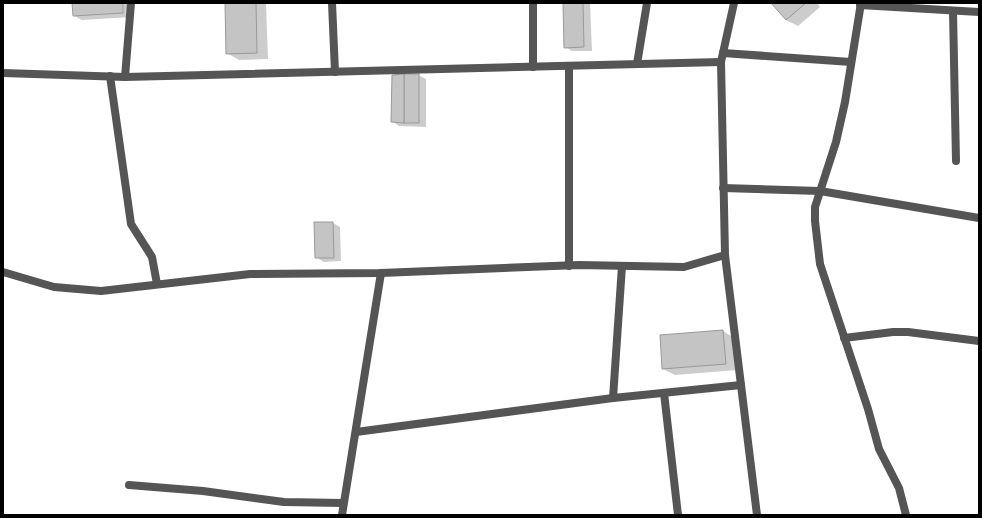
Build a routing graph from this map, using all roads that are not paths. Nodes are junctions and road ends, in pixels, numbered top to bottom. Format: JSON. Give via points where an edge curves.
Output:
{"nodes":[{"id":1,"x":131,"y":3,"type":"edge"},
{"id":2,"x":332,"y":3,"type":"edge"},
{"id":3,"x":533,"y":3,"type":"edge"},
{"id":4,"x":647,"y":3,"type":"edge"},
{"id":5,"x":734,"y":3,"type":"edge"},
{"id":6,"x":861,"y":4,"type":"edge"},
{"id":7,"x":953,"y":11,"type":"junction"},
{"id":8,"x":979,"y":12,"type":"edge"},
{"id":9,"x":723,"y":53,"type":"junction"},
{"id":10,"x":721,"y":62,"type":"junction"},
{"id":11,"x":851,"y":62,"type":"junction"},
{"id":12,"x":637,"y":64,"type":"junction"},
{"id":13,"x":569,"y":66,"type":"junction"},
{"id":14,"x":534,"y":67,"type":"junction"},
{"id":15,"x":3,"y":72,"type":"edge"},
{"id":16,"x":335,"y":72,"type":"junction"},
{"id":17,"x":110,"y":76,"type":"junction"},
{"id":18,"x":124,"y":77,"type":"junction"},
{"id":19,"x":956,"y":161,"type":"dead end"},
{"id":20,"x":723,"y":188,"type":"junction"},
{"id":21,"x":820,"y":191,"type":"junction"},
{"id":22,"x":979,"y":218,"type":"edge"},
{"id":23,"x":725,"y":255,"type":"junction"},
{"id":24,"x":569,"y":266,"type":"junction"},
{"id":25,"x":622,"y":266,"type":"junction"},
{"id":26,"x":3,"y":272,"type":"edge"},
{"id":27,"x":381,"y":274,"type":"junction"},
{"id":28,"x":157,"y":284,"type":"junction"},
{"id":29,"x":844,"y":338,"type":"junction"},
{"id":30,"x":979,"y":341,"type":"edge"},
{"id":31,"x":741,"y":385,"type":"junction"},
{"id":32,"x":664,"y":393,"type":"junction"},
{"id":33,"x":613,"y":398,"type":"junction"},
{"id":34,"x":356,"y":432,"type":"junction"},
{"id":35,"x":129,"y":485,"type":"dead end"},
{"id":36,"x":343,"y":503,"type":"junction"},
{"id":37,"x":342,"y":515,"type":"edge"},
{"id":38,"x":678,"y":515,"type":"edge"},
{"id":39,"x":756,"y":515,"type":"edge"},
{"id":40,"x":906,"y":515,"type":"edge"}],
"edges":[{"from":1,"to":18,"type":"street"},
{"from":2,"to":16,"type":"street"},
{"from":3,"to":14,"type":"street"},
{"from":4,"to":12,"type":"street"},
{"from":5,"to":9,"type":"street"},
{"from":6,"to":7,"type":"street"},
{"from":6,"to":11,"type":"street"},
{"from":7,"to":8,"type":"street"},
{"from":7,"to":19,"type":"street"},
{"from":9,"to":10,"type":"street"},
{"from":9,"to":11,"type":"street"},
{"from":10,"to":12,"type":"street"},
{"from":10,"to":20,"type":"street"},
{"from":11,"to":21,"type":"street","via":[[836,142]]},
{"from":12,"to":13,"type":"street"},
{"from":13,"to":14,"type":"street"},
{"from":13,"to":24,"type":"street"},
{"from":14,"to":16,"type":"street"},
{"from":15,"to":17,"type":"street"},
{"from":16,"to":18,"type":"street"},
{"from":17,"to":18,"type":"street"},
{"from":17,"to":28,"type":"street","via":[[131,224],[152,256]]},
{"from":20,"to":21,"type":"street"},
{"from":20,"to":23,"type":"street"},
{"from":21,"to":22,"type":"street"},
{"from":21,"to":29,"type":"street","via":[[815,221],[820,264]]},
{"from":23,"to":25,"type":"street","via":[[684,267]]},
{"from":23,"to":31,"type":"street"},
{"from":24,"to":25,"type":"street"},
{"from":24,"to":27,"type":"street"},
{"from":25,"to":33,"type":"street"},
{"from":26,"to":28,"type":"street","via":[[54,287],[101,291]]},
{"from":27,"to":28,"type":"street","via":[[250,274]]},
{"from":27,"to":34,"type":"street"},
{"from":29,"to":30,"type":"street","via":[[908,332]]},
{"from":29,"to":40,"type":"street","via":[[879,449],[899,488]]},
{"from":31,"to":32,"type":"street"},
{"from":31,"to":39,"type":"street"},
{"from":32,"to":33,"type":"street"},
{"from":32,"to":38,"type":"street"},
{"from":33,"to":34,"type":"street"},
{"from":34,"to":36,"type":"street"},
{"from":35,"to":36,"type":"street","via":[[203,491],[284,502]]},
{"from":36,"to":37,"type":"street"}]}
